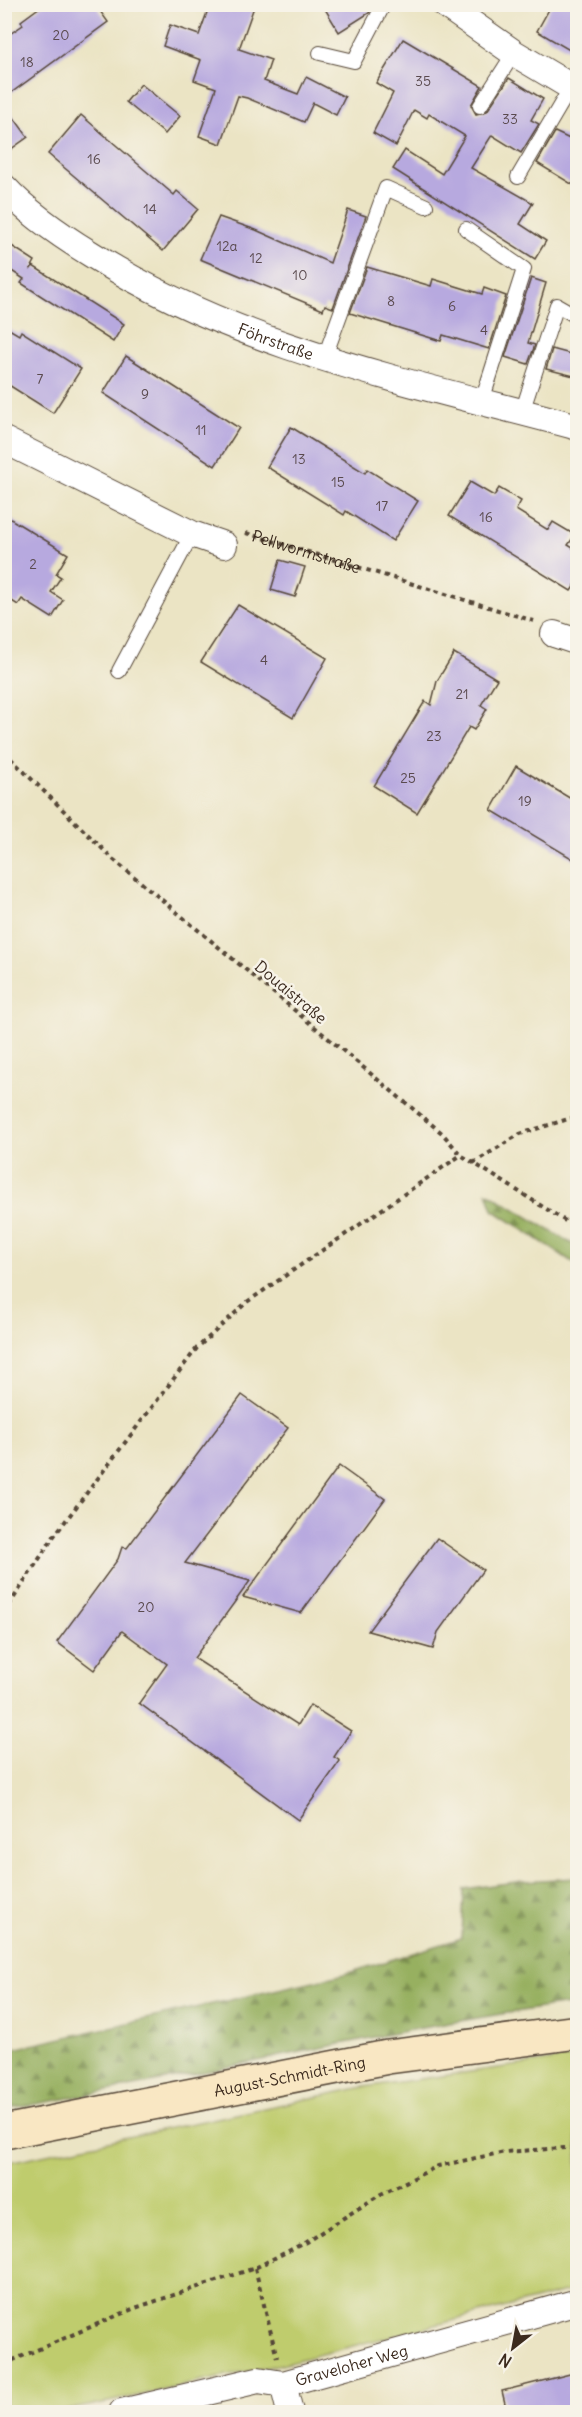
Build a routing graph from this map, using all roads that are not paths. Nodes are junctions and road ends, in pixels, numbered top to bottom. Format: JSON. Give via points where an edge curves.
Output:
{"nodes":[{"id":1,"x":384,"y":4,"type":"edge"},
{"id":2,"x":444,"y":4,"type":"edge"},
{"id":3,"x":320,"y":53,"type":"dead end"},
{"id":4,"x":514,"y":53,"type":"junction"},
{"id":5,"x":574,"y":89,"type":"edge"},
{"id":6,"x":480,"y":106,"type":"dead end"},
{"id":7,"x":518,"y":177,"type":"dead end"},
{"id":8,"x":7,"y":196,"type":"edge"},
{"id":9,"x":426,"y":206,"type":"dead end"},
{"id":10,"x":466,"y":229,"type":"dead end"},
{"id":11,"x":578,"y":317,"type":"edge"},
{"id":12,"x":324,"y":359,"type":"junction"},
{"id":13,"x":482,"y":401,"type":"junction"},
{"id":14,"x":522,"y":412,"type":"junction"},
{"id":15,"x":578,"y":427,"type":"edge"},
{"id":16,"x":4,"y":440,"type":"edge"},
{"id":17,"x":192,"y":534,"type":"junction"},
{"id":18,"x":224,"y":545,"type":"road end"},
{"id":19,"x":119,"y":671,"type":"dead end"},
{"id":20,"x":578,"y":2032,"type":"edge"},
{"id":21,"x":4,"y":2132,"type":"edge"},
{"id":22,"x":578,"y":2302,"type":"edge"},
{"id":23,"x":283,"y":2384,"type":"junction"},
{"id":24,"x":122,"y":2412,"type":"edge"},
{"id":25,"x":290,"y":2412,"type":"edge"}],
"edges":[{"from":1,"to":3,"type":"lane","via":[[354,61]]},
{"from":2,"to":4,"type":"street"},
{"from":4,"to":5,"type":"street"},
{"from":4,"to":6,"type":"lane"},
{"from":5,"to":7,"type":"lane"},
{"from":8,"to":12,"type":"street","name":"Föhrstraße","via":[[112,268],[172,300]]},
{"from":9,"to":12,"type":"lane","via":[[386,188]]},
{"from":10,"to":13,"type":"lane","via":[[524,269]]},
{"from":11,"to":14,"type":"lane","via":[[557,305]]},
{"from":12,"to":13,"type":"street","name":"Föhrstraße"},
{"from":13,"to":14,"type":"street","name":"Föhrstraße"},
{"from":14,"to":15,"type":"street","name":"Föhrstraße"},
{"from":16,"to":17,"type":"street"},
{"from":17,"to":18,"type":"street"},
{"from":17,"to":19,"type":"lane"},
{"from":20,"to":21,"type":"main road","name":"August-Schmidt-Ring","via":[[388,2057]]},
{"from":22,"to":23,"type":"street","name":"Graveloher Weg"},
{"from":23,"to":24,"type":"street","name":"Graveloher Weg","via":[[258,2380]]},
{"from":23,"to":25,"type":"street"}]}
